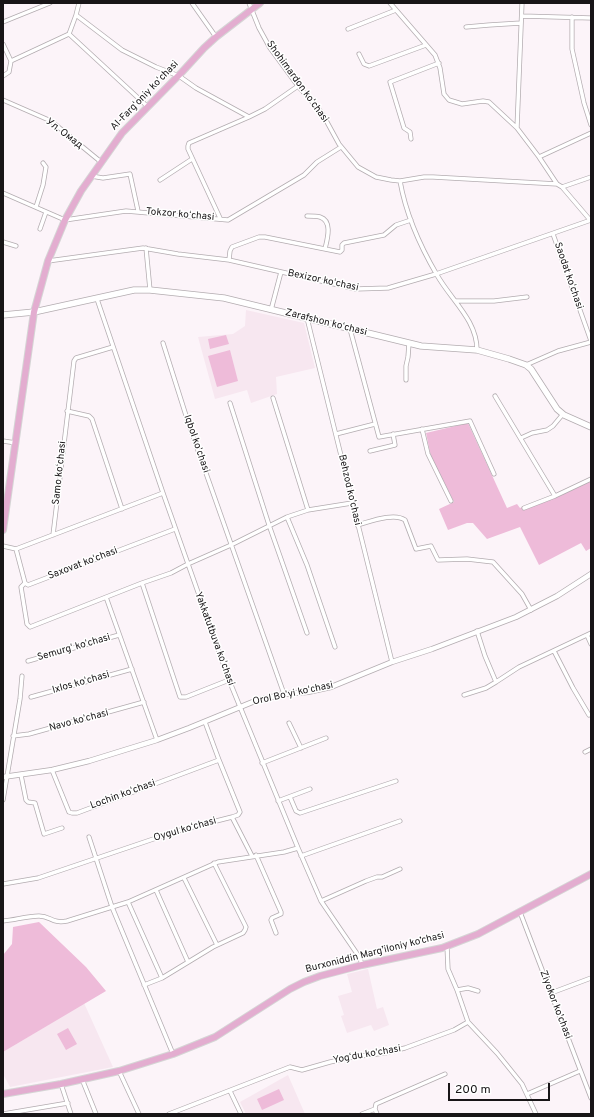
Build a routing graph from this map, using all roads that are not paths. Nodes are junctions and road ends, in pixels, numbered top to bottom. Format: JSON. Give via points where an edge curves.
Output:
{"nodes":[{"id":1,"x":50,"y":3,"type":"edge"},
{"id":2,"x":79,"y":3,"type":"edge"},
{"id":3,"x":192,"y":3,"type":"edge"},
{"id":4,"x":260,"y":3,"type":"edge"},
{"id":5,"x":390,"y":3,"type":"edge"},
{"id":6,"x":522,"y":3,"type":"edge"},
{"id":7,"x":250,"y":6,"type":"edge"},
{"id":8,"x":396,"y":10,"type":"junction"},
{"id":9,"x":76,"y":15,"type":"junction"},
{"id":10,"x":522,"y":16,"type":"junction"},
{"id":11,"x":572,"y":17,"type":"junction"},
{"id":12,"x":591,"y":18,"type":"edge"},
{"id":13,"x":3,"y":22,"type":"edge"},
{"id":14,"x":521,"y":23,"type":"junction"},
{"id":15,"x":466,"y":27,"type":"dead end"},
{"id":16,"x":348,"y":29,"type":"dead end"},
{"id":17,"x":69,"y":34,"type":"junction"},
{"id":18,"x":216,"y":37,"type":"junction"},
{"id":19,"x":3,"y":44,"type":"edge"},
{"id":20,"x":426,"y":45,"type":"junction"},
{"id":21,"x":359,"y":54,"type":"dead end"},
{"id":22,"x":11,"y":61,"type":"junction"},
{"id":23,"x":439,"y":63,"type":"junction"},
{"id":24,"x":3,"y":76,"type":"edge"},
{"id":25,"x":178,"y":76,"type":"junction"},
{"id":26,"x":298,"y":86,"type":"junction"},
{"id":27,"x":3,"y":100,"type":"edge"},
{"id":28,"x":148,"y":107,"type":"junction"},
{"id":29,"x":248,"y":117,"type":"junction"},
{"id":30,"x":591,"y":125,"type":"edge"},
{"id":31,"x":517,"y":128,"type":"junction"},
{"id":32,"x":591,"y":133,"type":"edge"},
{"id":33,"x":411,"y":139,"type":"dead end"},
{"id":34,"x":341,"y":147,"type":"junction"},
{"id":35,"x":539,"y":157,"type":"junction"},
{"id":36,"x":192,"y":159,"type":"junction"},
{"id":37,"x":101,"y":162,"type":"junction"},
{"id":38,"x":43,"y":163,"type":"dead end"},
{"id":39,"x":91,"y":176,"type":"junction"},
{"id":40,"x":591,"y":177,"type":"edge"},
{"id":41,"x":160,"y":180,"type":"dead end"},
{"id":42,"x":400,"y":181,"type":"junction"},
{"id":43,"x":558,"y":184,"type":"junction"},
{"id":44,"x":562,"y":188,"type":"junction"},
{"id":45,"x":3,"y":194,"type":"edge"},
{"id":46,"x":36,"y":207,"type":"junction"},
{"id":47,"x":138,"y":211,"type":"junction"},
{"id":48,"x":46,"y":212,"type":"junction"},
{"id":49,"x":307,"y":216,"type":"dead end"},
{"id":50,"x":220,"y":218,"type":"junction"},
{"id":51,"x":66,"y":220,"type":"junction"},
{"id":52,"x":411,"y":220,"type":"junction"},
{"id":53,"x":591,"y":221,"type":"edge"},
{"id":54,"x":40,"y":229,"type":"dead end"},
{"id":55,"x":553,"y":234,"type":"junction"},
{"id":56,"x":3,"y":242,"type":"edge"},
{"id":57,"x":16,"y":246,"type":"dead end"},
{"id":58,"x":146,"y":248,"type":"junction"},
{"id":59,"x":326,"y":250,"type":"junction"},
{"id":60,"x":228,"y":260,"type":"junction"},
{"id":61,"x":48,"y":262,"type":"junction"},
{"id":62,"x":281,"y":272,"type":"junction"},
{"id":63,"x":436,"y":274,"type":"junction"},
{"id":64,"x":150,"y":290,"type":"junction"},
{"id":65,"x":527,"y":297,"type":"dead end"},
{"id":66,"x":97,"y":299,"type":"junction"},
{"id":67,"x":456,"y":301,"type":"junction"},
{"id":68,"x":271,"y":310,"type":"junction"},
{"id":69,"x":34,"y":312,"type":"junction"},
{"id":70,"x":3,"y":316,"type":"edge"},
{"id":71,"x":307,"y":318,"type":"junction"},
{"id":72,"x":350,"y":329,"type":"junction"},
{"id":73,"x":590,"y":333,"type":"edge"},
{"id":74,"x":591,"y":342,"type":"edge"},
{"id":75,"x":163,"y":343,"type":"dead end"},
{"id":76,"x":409,"y":343,"type":"junction"},
{"id":77,"x":113,"y":347,"type":"junction"},
{"id":78,"x":477,"y":350,"type":"junction"},
{"id":79,"x":526,"y":365,"type":"junction"},
{"id":80,"x":406,"y":380,"type":"dead end"},
{"id":81,"x":495,"y":396,"type":"dead end"},
{"id":82,"x":273,"y":398,"type":"dead end"},
{"id":83,"x":230,"y":403,"type":"dead end"},
{"id":84,"x":67,"y":411,"type":"junction"},
{"id":85,"x":563,"y":414,"type":"junction"},
{"id":86,"x":375,"y":424,"type":"junction"},
{"id":87,"x":591,"y":427,"type":"edge"},
{"id":88,"x":422,"y":429,"type":"junction"},
{"id":89,"x":336,"y":434,"type":"junction"},
{"id":90,"x":393,"y":434,"type":"junction"},
{"id":91,"x":521,"y":438,"type":"junction"},
{"id":92,"x":3,"y":441,"type":"edge"},
{"id":93,"x":16,"y":443,"type":"junction"},
{"id":94,"x":370,"y":451,"type":"dead end"},
{"id":95,"x":494,"y":474,"type":"dead end"},
{"id":96,"x":591,"y":479,"type":"edge"},
{"id":97,"x":163,"y":493,"type":"junction"},
{"id":98,"x":555,"y":496,"type":"junction"},
{"id":99,"x":451,"y":501,"type":"dead end"},
{"id":100,"x":352,"y":503,"type":"junction"},
{"id":101,"x":524,"y":508,"type":"dead end"},
{"id":102,"x":122,"y":509,"type":"junction"},
{"id":103,"x":308,"y":510,"type":"junction"},
{"id":104,"x":4,"y":515,"type":"edge"},
{"id":105,"x":287,"y":517,"type":"junction"},
{"id":106,"x":357,"y":525,"type":"junction"},
{"id":107,"x":270,"y":526,"type":"junction"},
{"id":108,"x":175,"y":529,"type":"junction"},
{"id":109,"x":3,"y":530,"type":"edge"},
{"id":110,"x":53,"y":535,"type":"junction"},
{"id":111,"x":231,"y":544,"type":"junction"},
{"id":112,"x":3,"y":546,"type":"edge"},
{"id":113,"x":16,"y":549,"type":"junction"},
{"id":114,"x":188,"y":564,"type":"junction"},
{"id":115,"x":591,"y":574,"type":"edge"},
{"id":116,"x":25,"y":583,"type":"junction"},
{"id":117,"x":142,"y":583,"type":"junction"},
{"id":118,"x":106,"y":597,"type":"junction"},
{"id":119,"x":531,"y":610,"type":"junction"},
{"id":120,"x":477,"y":631,"type":"junction"},
{"id":121,"x":307,"y":633,"type":"dead end"},
{"id":122,"x":591,"y":633,"type":"edge"},
{"id":123,"x":119,"y":635,"type":"junction"},
{"id":124,"x":587,"y":635,"type":"junction"},
{"id":125,"x":591,"y":644,"type":"edge"},
{"id":126,"x":335,"y":646,"type":"dead end"},
{"id":127,"x":554,"y":650,"type":"junction"},
{"id":128,"x":28,"y":661,"type":"dead end"},
{"id":129,"x":392,"y":662,"type":"junction"},
{"id":130,"x":132,"y":669,"type":"junction"},
{"id":131,"x":22,"y":676,"type":"dead end"},
{"id":132,"x":229,"y":680,"type":"junction"},
{"id":133,"x":496,"y":682,"type":"junction"},
{"id":134,"x":284,"y":694,"type":"junction"},
{"id":135,"x":464,"y":695,"type":"dead end"},
{"id":136,"x":30,"y":697,"type":"dead end"},
{"id":137,"x":144,"y":702,"type":"junction"},
{"id":138,"x":239,"y":707,"type":"junction"},
{"id":139,"x":589,"y":715,"type":"dead end"},
{"id":140,"x":205,"y":722,"type":"junction"},
{"id":141,"x":289,"y":724,"type":"dead end"},
{"id":142,"x":13,"y":736,"type":"junction"},
{"id":143,"x":326,"y":738,"type":"dead end"},
{"id":144,"x":157,"y":740,"type":"junction"},
{"id":145,"x":301,"y":748,"type":"junction"},
{"id":146,"x":591,"y":749,"type":"edge"},
{"id":147,"x":585,"y":752,"type":"dead end"},
{"id":148,"x":219,"y":760,"type":"junction"},
{"id":149,"x":262,"y":763,"type":"junction"},
{"id":150,"x":52,"y":770,"type":"junction"},
{"id":151,"x":21,"y":775,"type":"junction"},
{"id":152,"x":5,"y":777,"type":"edge"},
{"id":153,"x":396,"y":782,"type":"dead end"},
{"id":154,"x":310,"y":789,"type":"dead end"},
{"id":155,"x":290,"y":797,"type":"junction"},
{"id":156,"x":3,"y":800,"type":"edge"},
{"id":157,"x":278,"y":801,"type":"junction"},
{"id":158,"x":232,"y":817,"type":"junction"},
{"id":159,"x":400,"y":821,"type":"dead end"},
{"id":160,"x":62,"y":828,"type":"dead end"},
{"id":161,"x":89,"y":837,"type":"dead end"},
{"id":162,"x":298,"y":848,"type":"junction"},
{"id":163,"x":254,"y":856,"type":"junction"},
{"id":164,"x":301,"y":856,"type":"junction"},
{"id":165,"x":96,"y":858,"type":"junction"},
{"id":166,"x":214,"y":863,"type":"junction"},
{"id":167,"x":400,"y":869,"type":"dead end"},
{"id":168,"x":591,"y":874,"type":"edge"},
{"id":169,"x":184,"y":878,"type":"junction"},
{"id":170,"x":3,"y":884,"type":"edge"},
{"id":171,"x":156,"y":890,"type":"junction"},
{"id":172,"x":321,"y":900,"type":"junction"},
{"id":173,"x":128,"y":902,"type":"junction"},
{"id":174,"x":112,"y":907,"type":"junction"},
{"id":175,"x":520,"y":912,"type":"junction"},
{"id":176,"x":3,"y":921,"type":"edge"},
{"id":177,"x":276,"y":933,"type":"dead end"},
{"id":178,"x":217,"y":946,"type":"junction"},
{"id":179,"x":447,"y":946,"type":"junction"},
{"id":180,"x":188,"y":962,"type":"junction"},
{"id":181,"x":362,"y":965,"type":"junction"},
{"id":182,"x":162,"y":978,"type":"junction"},
{"id":183,"x":591,"y":978,"type":"edge"},
{"id":184,"x":144,"y":986,"type":"junction"},
{"id":185,"x":457,"y":990,"type":"junction"},
{"id":186,"x":478,"y":991,"type":"dead end"},
{"id":187,"x":551,"y":993,"type":"junction"},
{"id":188,"x":468,"y":1022,"type":"junction"},
{"id":189,"x":173,"y":1054,"type":"junction"},
{"id":190,"x":580,"y":1070,"type":"junction"},
{"id":191,"x":119,"y":1071,"type":"junction"},
{"id":192,"x":445,"y":1074,"type":"dead end"},
{"id":193,"x":82,"y":1080,"type":"junction"},
{"id":194,"x":61,"y":1084,"type":"junction"},
{"id":195,"x":589,"y":1087,"type":"edge"},
{"id":196,"x":230,"y":1091,"type":"junction"},
{"id":197,"x":3,"y":1094,"type":"edge"},
{"id":198,"x":526,"y":1094,"type":"junction"},
{"id":199,"x":591,"y":1098,"type":"edge"},
{"id":200,"x":68,"y":1103,"type":"junction"},
{"id":201,"x":375,"y":1109,"type":"junction"},
{"id":202,"x":3,"y":1114,"type":"edge"},
{"id":203,"x":71,"y":1114,"type":"edge"},
{"id":204,"x":96,"y":1114,"type":"edge"},
{"id":205,"x":139,"y":1114,"type":"edge"},
{"id":206,"x":170,"y":1114,"type":"edge"},
{"id":207,"x":241,"y":1114,"type":"edge"},
{"id":208,"x":362,"y":1114,"type":"edge"},
{"id":209,"x":377,"y":1114,"type":"edge"},
{"id":210,"x":536,"y":1114,"type":"edge"}],
"edges":[{"from":1,"to":13,"type":"street"},
{"from":2,"to":9,"type":"street"},
{"from":3,"to":18,"type":"street"},
{"from":4,"to":7,"type":"main road","name":"Al-Fargʻoniy koʻchasi"},
{"from":5,"to":8,"type":"street"},
{"from":6,"to":10,"type":"street"},
{"from":7,"to":18,"type":"main road","name":"Al-Fargʻoniy koʻchasi"},
{"from":7,"to":26,"type":"street","name":"Shohimardon koʻchasi","via":[[270,48]]},
{"from":8,"to":16,"type":"street"},
{"from":8,"to":20,"type":"street"},
{"from":9,"to":17,"type":"street"},
{"from":9,"to":25,"type":"street","via":[[122,50],[156,68]]},
{"from":10,"to":11,"type":"street"},
{"from":10,"to":14,"type":"street"},
{"from":11,"to":12,"type":"street"},
{"from":11,"to":30,"type":"street","via":[[572,49]]},
{"from":14,"to":15,"type":"street"},
{"from":14,"to":31,"type":"street"},
{"from":17,"to":22,"type":"street"},
{"from":17,"to":28,"type":"street"},
{"from":18,"to":25,"type":"main road","name":"Al-Fargʻoniy koʻchasi"},
{"from":19,"to":22,"type":"street"},
{"from":20,"to":21,"type":"street","via":[[369,66],[364,64]]},
{"from":20,"to":23,"type":"street"},
{"from":22,"to":24,"type":"street","via":[[9,72]]},
{"from":23,"to":31,"type":"street","via":[[444,94],[449,100],[462,104],[489,102]]},
{"from":23,"to":33,"type":"street","via":[[390,82],[404,128],[410,132]]},
{"from":25,"to":28,"type":"main road","name":"Al-Fargʻoniy koʻchasi"},
{"from":25,"to":29,"type":"street"},
{"from":26,"to":29,"type":"street","via":[[265,109]]},
{"from":26,"to":34,"type":"street","name":"Shohimardon koʻchasi","via":[[322,114]]},
{"from":27,"to":37,"type":"street","name":"Ул. Омад","via":[[51,122]]},
{"from":28,"to":37,"type":"main road","name":"Al-Fargʻoniy koʻchasi","via":[[122,133]]},
{"from":29,"to":36,"type":"street","via":[[189,143]]},
{"from":31,"to":35,"type":"street"},
{"from":32,"to":35,"type":"street"},
{"from":34,"to":42,"type":"street","name":"Shohimardon koʻchasi","via":[[363,171],[382,179]]},
{"from":34,"to":50,"type":"street","name":"Tokzor koʻchasi","via":[[317,162],[304,175],[230,219]]},
{"from":35,"to":43,"type":"street"},
{"from":36,"to":41,"type":"street"},
{"from":36,"to":50,"type":"street"},
{"from":37,"to":39,"type":"main road","name":"Al-Fargʻoniy koʻchasi"},
{"from":38,"to":46,"type":"street","via":[[46,167]]},
{"from":39,"to":47,"type":"street","via":[[104,178],[130,174]]},
{"from":39,"to":51,"type":"main road","name":"Al-Fargʻoniy koʻchasi"},
{"from":40,"to":44,"type":"street"},
{"from":42,"to":43,"type":"street","name":"Shohimardon koʻchasi","via":[[433,177]]},
{"from":42,"to":52,"type":"street"},
{"from":43,"to":44,"type":"street"},
{"from":44,"to":53,"type":"street"},
{"from":45,"to":46,"type":"street"},
{"from":46,"to":48,"type":"street"},
{"from":47,"to":50,"type":"street","name":"Tokzor koʻchasi"},
{"from":47,"to":51,"type":"street","name":"Tokzor koʻchasi"},
{"from":48,"to":51,"type":"street"},
{"from":48,"to":54,"type":"street"},
{"from":49,"to":59,"type":"street","via":[[321,218],[327,224]]},
{"from":51,"to":61,"type":"main road","name":"Al-Fargʻoniy koʻchasi"},
{"from":52,"to":59,"type":"street","via":[[396,225],[384,235],[344,243],[341,251]]},
{"from":52,"to":63,"type":"street","via":[[417,238]]},
{"from":53,"to":55,"type":"street","name":"Bexizor koʻchasi"},
{"from":55,"to":63,"type":"street","name":"Bexizor koʻchasi"},
{"from":55,"to":73,"type":"street","name":"Saodat koʻchasi"},
{"from":56,"to":57,"type":"street"},
{"from":58,"to":60,"type":"street","name":"Bexizor koʻchasi"},
{"from":58,"to":61,"type":"street","name":"Bexizor koʻchasi"},
{"from":58,"to":64,"type":"street"},
{"from":59,"to":60,"type":"street","via":[[259,237],[232,247]]},
{"from":60,"to":62,"type":"street","name":"Bexizor koʻchasi"},
{"from":61,"to":69,"type":"main road","name":"Al-Fargʻoniy koʻchasi"},
{"from":62,"to":63,"type":"street","name":"Bexizor koʻchasi","via":[[356,289],[388,288]]},
{"from":62,"to":68,"type":"street"},
{"from":63,"to":67,"type":"street"},
{"from":64,"to":66,"type":"main road","name":"Zarafshon koʻchasi","via":[[123,291]]},
{"from":64,"to":68,"type":"main road","name":"Zarafshon koʻchasi","via":[[224,298]]},
{"from":65,"to":67,"type":"street","via":[[494,301]]},
{"from":66,"to":69,"type":"main road","name":"Zarafshon koʻchasi"},
{"from":66,"to":77,"type":"street","name":"Yakkatutbuva koʻchasi"},
{"from":67,"to":78,"type":"street","via":[[473,329]]},
{"from":68,"to":71,"type":"main road","name":"Zarafshon koʻchasi"},
{"from":69,"to":70,"type":"main road","name":"Zarafshon koʻchasi"},
{"from":69,"to":93,"type":"main road","name":"Al-Fargʻoniy koʻchasi"},
{"from":71,"to":72,"type":"main road","name":"Zarafshon koʻchasi"},
{"from":71,"to":89,"type":"street","name":"Behzod koʻchasi"},
{"from":72,"to":76,"type":"main road","name":"Zarafshon koʻchasi"},
{"from":72,"to":86,"type":"street"},
{"from":73,"to":74,"type":"street","name":"Saodat koʻchasi"},
{"from":74,"to":79,"type":"street","via":[[558,351]]},
{"from":75,"to":111,"type":"street","name":"Iqbol koʻchasi"},
{"from":76,"to":78,"type":"main road","name":"Zarafshon koʻchasi"},
{"from":76,"to":80,"type":"street"},
{"from":77,"to":84,"type":"street","name":"Samo koʻchasi","via":[[74,359]]},
{"from":77,"to":97,"type":"street","name":"Yakkatutbuva koʻchasi"},
{"from":78,"to":79,"type":"main road","name":"Zarafshon koʻchasi"},
{"from":79,"to":85,"type":"main road","via":[[531,368],[557,409]]},
{"from":81,"to":91,"type":"street"},
{"from":82,"to":103,"type":"street"},
{"from":83,"to":107,"type":"street"},
{"from":84,"to":102,"type":"street","via":[[92,419]]},
{"from":84,"to":110,"type":"street","name":"Samo koʻchasi"},
{"from":85,"to":87,"type":"main road"},
{"from":85,"to":91,"type":"street","via":[[547,430]]},
{"from":86,"to":89,"type":"street"},
{"from":86,"to":90,"type":"street","via":[[379,437]]},
{"from":88,"to":90,"type":"street"},
{"from":88,"to":95,"type":"street","via":[[470,421]]},
{"from":88,"to":99,"type":"street","via":[[428,454]]},
{"from":89,"to":100,"type":"street","name":"Behzod koʻchasi"},
{"from":90,"to":94,"type":"street","via":[[395,445]]},
{"from":91,"to":98,"type":"street"},
{"from":92,"to":93,"type":"street"},
{"from":93,"to":104,"type":"main road","name":"Al-Fargʻoniy koʻchasi"},
{"from":96,"to":98,"type":"street"},
{"from":97,"to":102,"type":"street"},
{"from":97,"to":108,"type":"street","name":"Yakkatutbuva koʻchasi"},
{"from":98,"to":101,"type":"street"},
{"from":100,"to":103,"type":"street"},
{"from":100,"to":106,"type":"street","name":"Behzod koʻchasi"},
{"from":102,"to":110,"type":"street"},
{"from":103,"to":105,"type":"street"},
{"from":104,"to":109,"type":"main road","name":"Al-Fargʻoniy koʻchasi"},
{"from":105,"to":107,"type":"street"},
{"from":105,"to":126,"type":"street"},
{"from":106,"to":119,"type":"street","via":[[384,518],[402,518],[416,549],[431,546],[438,560],[467,559],[494,562],[522,594]]},
{"from":106,"to":129,"type":"street","name":"Behzod koʻchasi"},
{"from":107,"to":111,"type":"street"},
{"from":107,"to":121,"type":"street"},
{"from":108,"to":114,"type":"street","name":"Yakkatutbuva koʻchasi"},
{"from":108,"to":116,"type":"street","name":"Saxovat koʻchasi","via":[[28,585]]},
{"from":110,"to":113,"type":"street"},
{"from":111,"to":114,"type":"street"},
{"from":111,"to":134,"type":"street","name":"Iqbol koʻchasi"},
{"from":112,"to":113,"type":"street"},
{"from":113,"to":116,"type":"street"},
{"from":114,"to":117,"type":"street"},
{"from":114,"to":132,"type":"street","name":"Yakkatutbuva koʻchasi"},
{"from":115,"to":119,"type":"street","name":"Orol Boʻyi koʻchasi"},
{"from":116,"to":118,"type":"street","via":[[21,587],[27,624],[30,627]]},
{"from":117,"to":118,"type":"street"},
{"from":117,"to":132,"type":"street","via":[[180,697]]},
{"from":118,"to":123,"type":"street"},
{"from":119,"to":120,"type":"street","name":"Orol Boʻyi koʻchasi"},
{"from":120,"to":129,"type":"street","name":"Orol Boʻyi koʻchasi"},
{"from":120,"to":133,"type":"street"},
{"from":122,"to":124,"type":"street"},
{"from":123,"to":128,"type":"street","name":"Semurgʻ koʻchasi"},
{"from":123,"to":130,"type":"street"},
{"from":124,"to":125,"type":"street"},
{"from":124,"to":127,"type":"street"},
{"from":127,"to":133,"type":"street","via":[[519,667]]},
{"from":127,"to":139,"type":"street"},
{"from":129,"to":134,"type":"street","name":"Orol Boʻyi koʻchasi","via":[[331,687]]},
{"from":130,"to":136,"type":"street","name":"Ixlos koʻchasi"},
{"from":130,"to":137,"type":"street"},
{"from":131,"to":142,"type":"street"},
{"from":132,"to":138,"type":"street","name":"Yakkatutbuva koʻchasi"},
{"from":133,"to":135,"type":"street"},
{"from":134,"to":138,"type":"street","name":"Orol Boʻyi koʻchasi"},
{"from":137,"to":142,"type":"street","name":"Navo koʻchasi","via":[[29,734]]},
{"from":137,"to":144,"type":"street"},
{"from":138,"to":140,"type":"street","name":"Orol Boʻyi koʻchasi"},
{"from":138,"to":149,"type":"street","name":"Yakkatutbuva koʻchasi"},
{"from":140,"to":144,"type":"street","name":"Orol Boʻyi koʻchasi"},
{"from":140,"to":148,"type":"street"},
{"from":141,"to":145,"type":"street"},
{"from":142,"to":152,"type":"street"},
{"from":143,"to":145,"type":"street"},
{"from":144,"to":150,"type":"street","name":"Orol Boʻyi koʻchasi"},
{"from":145,"to":149,"type":"street"},
{"from":146,"to":147,"type":"street"},
{"from":148,"to":150,"type":"street","name":"Lochin koʻchasi","via":[[72,813],[68,810]]},
{"from":148,"to":158,"type":"street","via":[[239,810],[239,814]]},
{"from":149,"to":157,"type":"street","name":"Yakkatutbuva koʻchasi"},
{"from":150,"to":151,"type":"street","name":"Orol Boʻyi koʻchasi"},
{"from":151,"to":152,"type":"street","name":"Orol Boʻyi koʻchasi"},
{"from":151,"to":160,"type":"street","via":[[26,800],[35,803],[44,833]]},
{"from":152,"to":156,"type":"street"},
{"from":153,"to":155,"type":"street","via":[[300,813],[296,811]]},
{"from":154,"to":155,"type":"street"},
{"from":155,"to":157,"type":"street"},
{"from":157,"to":162,"type":"street","name":"Yakkatutbuva koʻchasi"},
{"from":158,"to":163,"type":"street"},
{"from":158,"to":165,"type":"street","name":"Oygul koʻchasi","via":[[177,831]]},
{"from":159,"to":164,"type":"street"},
{"from":161,"to":165,"type":"street"},
{"from":162,"to":163,"type":"street"},
{"from":162,"to":164,"type":"street","name":"Yakkatutbuva koʻchasi"},
{"from":163,"to":166,"type":"street"},
{"from":163,"to":177,"type":"street","via":[[281,913],[271,919]]},
{"from":164,"to":172,"type":"street","name":"Yakkatutbuva koʻchasi"},
{"from":165,"to":170,"type":"street","name":"Oygul koʻchasi","via":[[34,879]]},
{"from":165,"to":174,"type":"street"},
{"from":166,"to":169,"type":"street"},
{"from":166,"to":178,"type":"street","via":[[246,929]]},
{"from":167,"to":172,"type":"street"},
{"from":168,"to":175,"type":"main road","name":"Burxoniddin Marg’iloniy ko’chasi"},
{"from":169,"to":171,"type":"street"},
{"from":169,"to":178,"type":"street"},
{"from":171,"to":173,"type":"street"},
{"from":171,"to":180,"type":"street"},
{"from":172,"to":181,"type":"street","name":"Yakkatutbuva koʻchasi","via":[[360,958]]},
{"from":173,"to":174,"type":"street"},
{"from":173,"to":182,"type":"street"},
{"from":174,"to":176,"type":"street","via":[[61,922],[41,916]]},
{"from":174,"to":184,"type":"street"},
{"from":175,"to":179,"type":"main road","name":"Burxoniddin Marg’iloniy ko’chasi","via":[[478,934]]},
{"from":175,"to":187,"type":"street","name":"Ziyokor ko'chasi"},
{"from":178,"to":180,"type":"street"},
{"from":179,"to":181,"type":"main road","name":"Burxoniddin Marg’iloniy ko’chasi"},
{"from":179,"to":185,"type":"street","via":[[448,969]]},
{"from":180,"to":182,"type":"street"},
{"from":181,"to":189,"type":"main road","name":"Burxoniddin Marg’iloniy ko’chasi","via":[[297,985],[215,1037]]},
{"from":182,"to":184,"type":"street"},
{"from":183,"to":187,"type":"street"},
{"from":184,"to":189,"type":"street"},
{"from":185,"to":186,"type":"street","via":[[468,988]]},
{"from":185,"to":188,"type":"street"},
{"from":187,"to":190,"type":"street","name":"Ziyokor ko'chasi"},
{"from":188,"to":196,"type":"street","name":"Yogʻdu koʻchasi","via":[[454,1030],[405,1048],[330,1062],[310,1069],[290,1067]]},
{"from":188,"to":198,"type":"street","via":[[522,1084]]},
{"from":189,"to":191,"type":"main road","name":"Burxoniddin Marg’iloniy ko’chasi"},
{"from":190,"to":195,"type":"street","name":"Ziyokor ko'chasi"},
{"from":190,"to":198,"type":"street"},
{"from":191,"to":193,"type":"main road","name":"Burxoniddin Marg’iloniy ko’chasi"},
{"from":191,"to":205,"type":"street"},
{"from":192,"to":201,"type":"street","via":[[376,1104]]},
{"from":193,"to":194,"type":"main road","name":"Burxoniddin Marg’iloniy ko’chasi"},
{"from":193,"to":204,"type":"street"},
{"from":194,"to":197,"type":"main road","name":"Burxoniddin Marg’iloniy ko’chasi"},
{"from":194,"to":200,"type":"street"},
{"from":195,"to":199,"type":"street","name":"Ziyokor ko'chasi"},
{"from":196,"to":206,"type":"street"},
{"from":196,"to":207,"type":"street"},
{"from":198,"to":210,"type":"street"},
{"from":200,"to":202,"type":"street"},
{"from":200,"to":203,"type":"street"},
{"from":201,"to":208,"type":"street"},
{"from":201,"to":209,"type":"street"}]}
